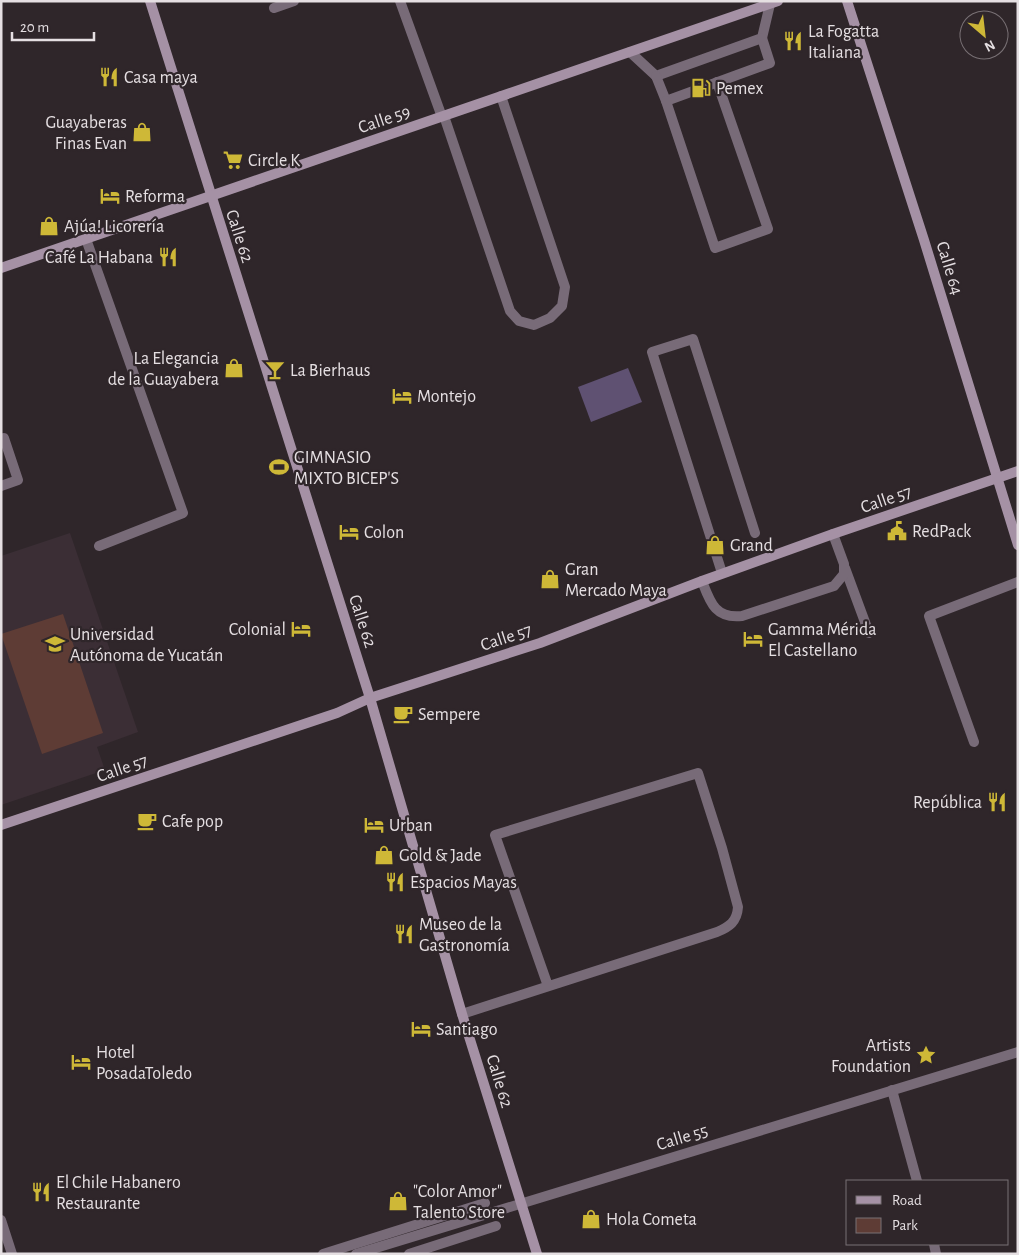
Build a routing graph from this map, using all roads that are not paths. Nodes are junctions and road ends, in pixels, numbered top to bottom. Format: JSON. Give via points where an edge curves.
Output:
{"nodes":[{"id":1,"x":150,"y":1,"type":"edge"},
{"id":2,"x":294,"y":1,"type":"edge"},
{"id":3,"x":400,"y":1,"type":"edge"},
{"id":4,"x":847,"y":1,"type":"edge"},
{"id":5,"x":774,"y":3,"type":"edge"},
{"id":6,"x":274,"y":8,"type":"dead end"},
{"id":7,"x":762,"y":38,"type":"junction"},
{"id":8,"x":630,"y":52,"type":"junction"},
{"id":9,"x":656,"y":76,"type":"junction"},
{"id":10,"x":717,"y":82,"type":"junction"},
{"id":11,"x":501,"y":96,"type":"junction"},
{"id":12,"x":666,"y":101,"type":"junction"},
{"id":13,"x":443,"y":116,"type":"junction"},
{"id":14,"x":210,"y":196,"type":"junction"},
{"id":15,"x":86,"y":239,"type":"junction"},
{"id":16,"x":1,"y":268,"type":"edge"},
{"id":17,"x":1,"y":439,"type":"edge"},
{"id":18,"x":1018,"y":471,"type":"edge"},
{"id":19,"x":998,"y":478,"type":"junction"},
{"id":20,"x":1,"y":486,"type":"edge"},
{"id":21,"x":755,"y":533,"type":"dead end"},
{"id":22,"x":833,"y":534,"type":"junction"},
{"id":23,"x":1018,"y":545,"type":"edge"},
{"id":24,"x":98,"y":546,"type":"dead end"},
{"id":25,"x":844,"y":564,"type":"junction"},
{"id":26,"x":722,"y":573,"type":"junction"},
{"id":27,"x":702,"y":581,"type":"junction"},
{"id":28,"x":1018,"y":582,"type":"edge"},
{"id":29,"x":869,"y":633,"type":"dead end"},
{"id":30,"x":370,"y":698,"type":"junction"},
{"id":31,"x":974,"y":742,"type":"dead end"},
{"id":32,"x":1,"y":826,"type":"edge"},
{"id":33,"x":548,"y":986,"type":"junction"},
{"id":34,"x":462,"y":1014,"type":"junction"},
{"id":35,"x":1018,"y":1052,"type":"edge"},
{"id":36,"x":892,"y":1090,"type":"junction"},
{"id":37,"x":917,"y":1180,"type":"edge"},
{"id":38,"x":485,"y":1203,"type":"dead end"},
{"id":39,"x":521,"y":1203,"type":"junction"},
{"id":40,"x":1,"y":1220,"type":"edge"},
{"id":41,"x":496,"y":1226,"type":"dead end"},
{"id":42,"x":12,"y":1254,"type":"edge"},
{"id":43,"x":323,"y":1254,"type":"edge"},
{"id":44,"x":356,"y":1254,"type":"edge"},
{"id":45,"x":409,"y":1254,"type":"edge"},
{"id":46,"x":537,"y":1254,"type":"edge"}],
"edges":[{"from":1,"to":14,"type":"main road","name":"Calle 62"},
{"from":2,"to":6,"type":"street"},
{"from":3,"to":13,"type":"street"},
{"from":4,"to":19,"type":"main road","name":"Calle 64"},
{"from":5,"to":7,"type":"street"},
{"from":5,"to":8,"type":"main road","name":"Calle 59"},
{"from":7,"to":9,"type":"street"},
{"from":7,"to":10,"type":"street","via":[[770,63]]},
{"from":8,"to":9,"type":"street"},
{"from":8,"to":11,"type":"main road","name":"Calle 59"},
{"from":9,"to":12,"type":"street"},
{"from":10,"to":12,"type":"street"},
{"from":10,"to":12,"type":"street","via":[[768,229],[714,248]]},
{"from":11,"to":13,"type":"main road","name":"Calle 59"},
{"from":11,"to":13,"type":"street","via":[[565,287],[562,306],[550,318],[534,325],[519,321],[510,311]]},
{"from":13,"to":14,"type":"main road","name":"Calle 59"},
{"from":14,"to":15,"type":"main road","name":"Calle 59"},
{"from":14,"to":30,"type":"main road","name":"Calle 62"},
{"from":15,"to":16,"type":"main road","name":"Calle 59"},
{"from":15,"to":24,"type":"street","via":[[182,513]]},
{"from":17,"to":20,"type":"street","via":[[4,438],[18,480]]},
{"from":18,"to":19,"type":"main road","name":"Calle 57"},
{"from":19,"to":22,"type":"main road","name":"Calle 57"},
{"from":19,"to":23,"type":"main road","name":"Calle 64"},
{"from":21,"to":26,"type":"street","via":[[693,339],[652,352]]},
{"from":22,"to":25,"type":"street"},
{"from":22,"to":26,"type":"main road","name":"Calle 57"},
{"from":25,"to":27,"type":"street","via":[[844,574],[834,586],[742,616],[723,615],[716,609]]},
{"from":25,"to":29,"type":"street"},
{"from":26,"to":27,"type":"main road","name":"Calle 57"},
{"from":27,"to":30,"type":"main road","name":"Calle 57","via":[[540,643]]},
{"from":28,"to":31,"type":"street","via":[[929,616]]},
{"from":30,"to":32,"type":"main road","name":"Calle 57","via":[[337,713]]},
{"from":30,"to":34,"type":"main road","name":"Calle 62"},
{"from":33,"to":33,"type":"street","via":[[731,926],[738,915],[738,907],[698,773],[495,835]]},
{"from":33,"to":34,"type":"street"},
{"from":34,"to":39,"type":"main road","name":"Calle 62"},
{"from":35,"to":36,"type":"street","name":"Calle 55"},
{"from":36,"to":37,"type":"street"},
{"from":36,"to":39,"type":"street","name":"Calle 55"},
{"from":38,"to":43,"type":"street"},
{"from":39,"to":44,"type":"street","name":"Calle 55"},
{"from":39,"to":46,"type":"main road","name":"Calle 62"},
{"from":40,"to":42,"type":"street"},
{"from":41,"to":45,"type":"street"}]}
